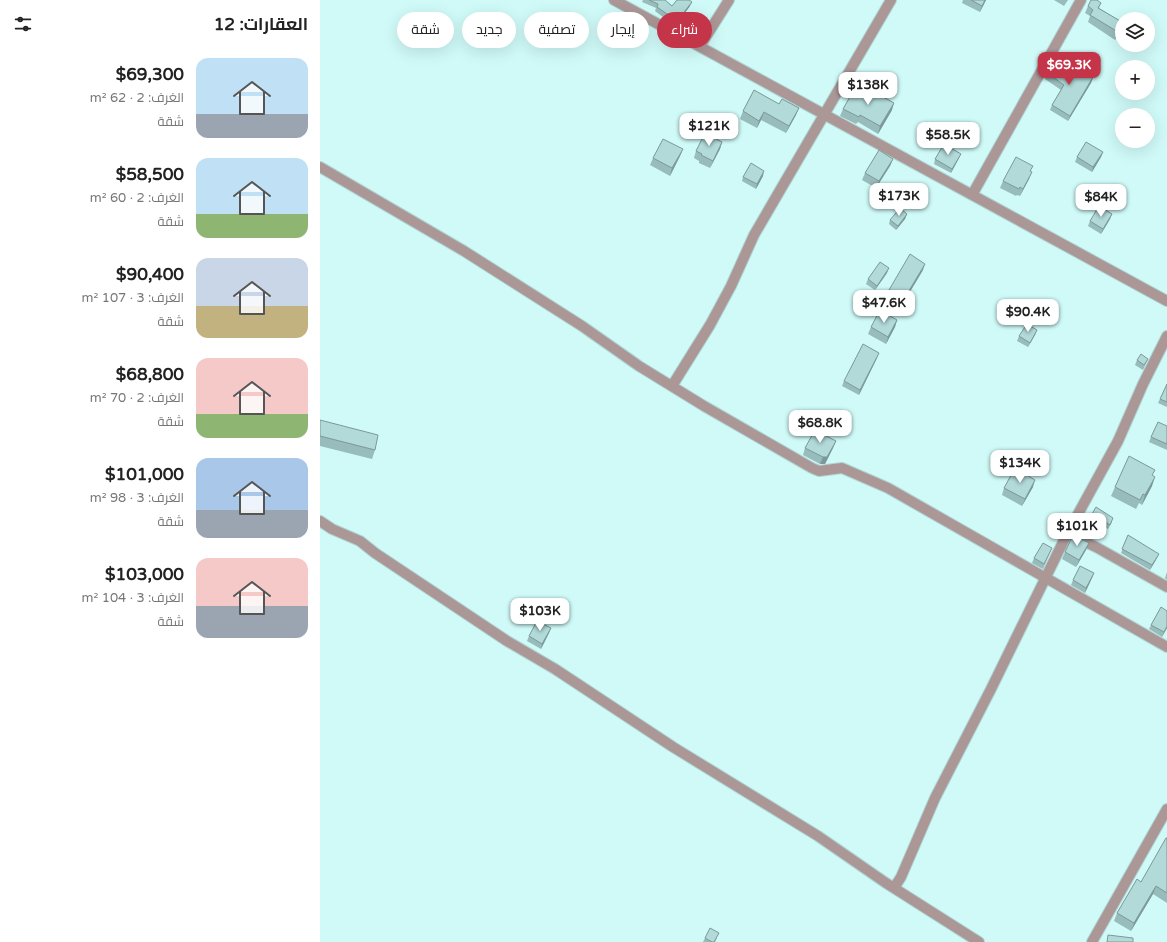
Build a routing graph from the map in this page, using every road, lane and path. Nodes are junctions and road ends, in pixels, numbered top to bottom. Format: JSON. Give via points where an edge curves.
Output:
{"nodes":[{"id":1,"x":614,"y":0,"type":"edge"},
{"id":2,"x":729,"y":0,"type":"edge"},
{"id":3,"x":891,"y":0,"type":"edge"},
{"id":4,"x":1081,"y":0,"type":"edge"},
{"id":5,"x":657,"y":23,"type":"edge"},
{"id":6,"x":712,"y":27,"type":"edge"},
{"id":7,"x":704,"y":48,"type":"edge"},
{"id":8,"x":824,"y":114,"type":"junction"},
{"id":9,"x":320,"y":167,"type":"edge"},
{"id":10,"x":972,"y":195,"type":"junction"},
{"id":11,"x":1167,"y":301,"type":"edge"},
{"id":12,"x":1167,"y":336,"type":"edge"},
{"id":13,"x":672,"y":386,"type":"junction"},
{"id":14,"x":320,"y":521,"type":"edge"},
{"id":15,"x":1067,"y":534,"type":"junction"},
{"id":16,"x":1045,"y":579,"type":"junction"},
{"id":17,"x":1167,"y":587,"type":"edge"},
{"id":18,"x":1167,"y":647,"type":"edge"},
{"id":19,"x":1167,"y":809,"type":"edge"},
{"id":20,"x":894,"y":888,"type":"junction"},
{"id":21,"x":979,"y":942,"type":"edge"},
{"id":22,"x":1092,"y":942,"type":"edge"}],
"edges":[{"from":1,"to":5,"type":"street"},
{"from":2,"to":6,"type":"street"},
{"from":3,"to":8,"type":"street"},
{"from":4,"to":10,"type":"street"},
{"from":7,"to":8,"type":"street"},
{"from":8,"to":10,"type":"street"},
{"from":8,"to":13,"type":"street","via":[[754,235],[710,325]]},
{"from":9,"to":13,"type":"street","via":[[464,251]]},
{"from":10,"to":11,"type":"street"},
{"from":12,"to":15,"type":"street","via":[[1118,441]]},
{"from":13,"to":16,"type":"street","via":[[812,468],[819,471],[842,468],[888,488]]},
{"from":14,"to":20,"type":"street","via":[[360,541],[507,641],[818,836]]},
{"from":15,"to":16,"type":"street"},
{"from":15,"to":17,"type":"street","via":[[1096,547]]},
{"from":16,"to":18,"type":"street"},
{"from":16,"to":20,"type":"street","via":[[934,798],[901,878]]},
{"from":19,"to":22,"type":"street"},
{"from":20,"to":21,"type":"street"}]}
